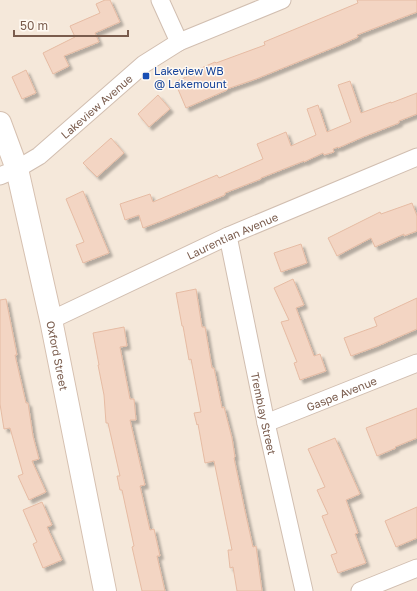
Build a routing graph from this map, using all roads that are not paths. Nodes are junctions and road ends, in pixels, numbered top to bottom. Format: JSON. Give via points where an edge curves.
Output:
{"nodes":[{"id":1,"x":160,"y":0,"type":"edge"},
{"id":2,"x":282,"y":0,"type":"edge"},
{"id":3,"x":179,"y":42,"type":"junction"},
{"id":4,"x":0,"y":123,"type":"edge"},
{"id":5,"x":417,"y":157,"type":"edge"},
{"id":6,"x":9,"y":172,"type":"edge"},
{"id":7,"x":228,"y":236,"type":"junction"},
{"id":8,"x":51,"y":320,"type":"junction"},
{"id":9,"x":417,"y":362,"type":"edge"},
{"id":10,"x":266,"y":423,"type":"junction"},
{"id":11,"x":417,"y":568,"type":"edge"},
{"id":12,"x":105,"y":591,"type":"edge"},
{"id":13,"x":304,"y":591,"type":"edge"},
{"id":14,"x":360,"y":591,"type":"edge"}],
"edges":[{"from":1,"to":3,"type":"street"},
{"from":2,"to":3,"type":"street","name":"Lakeview Avenue"},
{"from":3,"to":6,"type":"street","name":"Lakeview Avenue","via":[[144,64],[39,156]]},
{"from":4,"to":6,"type":"street","name":"Oxford Street"},
{"from":5,"to":7,"type":"street","name":"Laurentian Avenue"},
{"from":6,"to":8,"type":"street","name":"Oxford Street"},
{"from":7,"to":8,"type":"street","name":"Laurentian Avenue"},
{"from":7,"to":10,"type":"street","name":"Tremblay Street"},
{"from":8,"to":12,"type":"street","name":"Oxford Street"},
{"from":9,"to":10,"type":"street","name":"Gaspe Avenue"},
{"from":10,"to":13,"type":"street","name":"Tremblay Street"},
{"from":11,"to":14,"type":"street"}]}
